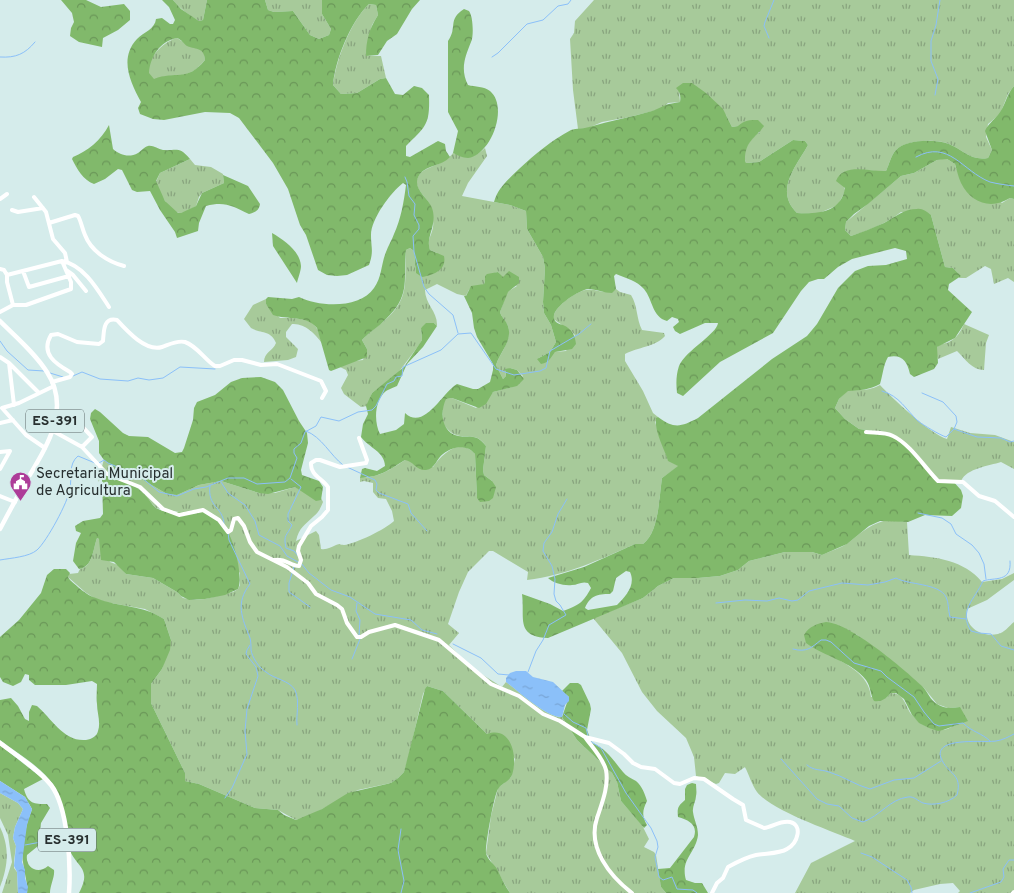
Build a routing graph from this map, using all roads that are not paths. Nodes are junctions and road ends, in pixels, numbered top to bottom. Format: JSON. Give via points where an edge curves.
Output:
{"nodes":[{"id":1,"x":7,"y":194,"type":"dead end"},
{"id":2,"x":34,"y":197,"type":"dead end"},
{"id":3,"x":0,"y":199,"type":"edge"},
{"id":4,"x":43,"y":208,"type":"junction"},
{"id":5,"x":12,"y":210,"type":"dead end"},
{"id":6,"x":49,"y":223,"type":"junction"},
{"id":7,"x":65,"y":262,"type":"junction"},
{"id":8,"x":124,"y":266,"type":"dead end"},
{"id":9,"x":0,"y":268,"type":"edge"},
{"id":10,"x":66,"y":270,"type":"junction"},
{"id":11,"x":23,"y":271,"type":"junction"},
{"id":12,"x":7,"y":275,"type":"junction"},
{"id":13,"x":68,"y":276,"type":"junction"},
{"id":14,"x":86,"y":291,"type":"dead end"},
{"id":15,"x":13,"y":305,"type":"junction"},
{"id":16,"x":109,"y":307,"type":"dead end"},
{"id":17,"x":0,"y":312,"type":"edge"},
{"id":18,"x":0,"y":321,"type":"edge"},
{"id":19,"x":0,"y":358,"type":"edge"},
{"id":20,"x":9,"y":363,"type":"junction"},
{"id":21,"x":53,"y":384,"type":"junction"},
{"id":22,"x":39,"y":393,"type":"junction"},
{"id":23,"x":322,"y":398,"type":"dead end"},
{"id":24,"x":14,"y":405,"type":"junction"},
{"id":25,"x":57,"y":413,"type":"junction"},
{"id":26,"x":12,"y":420,"type":"junction"},
{"id":27,"x":0,"y":422,"type":"edge"},
{"id":28,"x":53,"y":431,"type":"junction"},
{"id":29,"x":866,"y":432,"type":"dead end"},
{"id":30,"x":359,"y":438,"type":"dead end"},
{"id":31,"x":82,"y":447,"type":"junction"},
{"id":32,"x":45,"y":448,"type":"junction"},
{"id":33,"x":0,"y":452,"type":"edge"},
{"id":34,"x":0,"y":469,"type":"edge"},
{"id":35,"x":0,"y":496,"type":"edge"},
{"id":36,"x":15,"y":502,"type":"junction"},
{"id":37,"x":1014,"y":517,"type":"edge"},
{"id":38,"x":0,"y":529,"type":"edge"},
{"id":39,"x":275,"y":560,"type":"junction"},
{"id":40,"x":585,"y":737,"type":"junction"},
{"id":41,"x":0,"y":743,"type":"edge"},
{"id":42,"x":69,"y":893,"type":"edge"},
{"id":43,"x":632,"y":893,"type":"edge"},
{"id":44,"x":712,"y":893,"type":"edge"}],
"edges":[{"from":1,"to":3,"type":"street"},
{"from":2,"to":4,"type":"street"},
{"from":4,"to":5,"type":"street"},
{"from":4,"to":6,"type":"street"},
{"from":6,"to":7,"type":"street","via":[[53,239],[65,253]]},
{"from":6,"to":8,"type":"street","via":[[78,216],[86,238],[98,253],[106,260]]},
{"from":7,"to":10,"type":"street"},
{"from":7,"to":11,"type":"street"},
{"from":7,"to":16,"type":"street","via":[[90,281]]},
{"from":9,"to":12,"type":"street"},
{"from":10,"to":13,"type":"street"},
{"from":10,"to":14,"type":"street"},
{"from":11,"to":12,"type":"street"},
{"from":11,"to":13,"type":"street","via":[[29,287]]},
{"from":12,"to":15,"type":"street"},
{"from":13,"to":15,"type":"street","via":[[71,290],[26,305]]},
{"from":15,"to":17,"type":"street"},
{"from":18,"to":21,"type":"main road","number":"ES-391","via":[[45,368]]},
{"from":19,"to":20,"type":"street"},
{"from":20,"to":22,"type":"street"},
{"from":20,"to":24,"type":"street"},
{"from":21,"to":22,"type":"street"},
{"from":21,"to":23,"type":"street","via":[[72,374],[50,357],[48,344],[51,335],[99,344],[106,324],[113,319],[152,348],[184,342],[215,366],[234,360],[277,364],[313,377],[324,384],[326,391]]},
{"from":21,"to":25,"type":"main road","number":"ES-391"},
{"from":22,"to":24,"type":"street"},
{"from":24,"to":26,"type":"street","via":[[2,408]]},
{"from":25,"to":28,"type":"main road","number":"ES-391"},
{"from":25,"to":31,"type":"street","via":[[71,418],[92,437]]},
{"from":26,"to":27,"type":"street"},
{"from":26,"to":32,"type":"street"},
{"from":28,"to":31,"type":"street"},
{"from":28,"to":32,"type":"main road","number":"ES-391"},
{"from":29,"to":37,"type":"street","via":[[894,436],[938,481],[963,482]]},
{"from":30,"to":39,"type":"street","via":[[366,463],[344,467],[320,460],[311,463],[314,474],[329,489],[328,510],[311,526],[299,546],[300,565]]},
{"from":31,"to":39,"type":"street","via":[[107,474],[140,487],[163,509],[174,514],[204,510],[219,520],[228,532],[238,518],[257,552]]},
{"from":32,"to":36,"type":"main road","number":"ES-391"},
{"from":33,"to":34,"type":"street","via":[[10,451]]},
{"from":35,"to":36,"type":"street"},
{"from":36,"to":38,"type":"main road","number":"ES-391"},
{"from":39,"to":40,"type":"street","via":[[308,583],[316,594],[341,608],[358,637],[394,625],[440,640],[485,680],[519,696]]},
{"from":40,"to":43,"type":"street","via":[[604,763],[606,775],[595,825],[596,844],[609,871]]},
{"from":40,"to":44,"type":"street","via":[[609,743],[633,763],[655,769],[674,783],[704,779],[743,805],[746,820],[764,828],[784,822],[794,825],[797,835],[794,844],[784,851],[752,856],[728,866]]},
{"from":41,"to":42,"type":"main road","number":"ES-391","via":[[42,776],[56,794],[63,812],[70,861]]}]}
